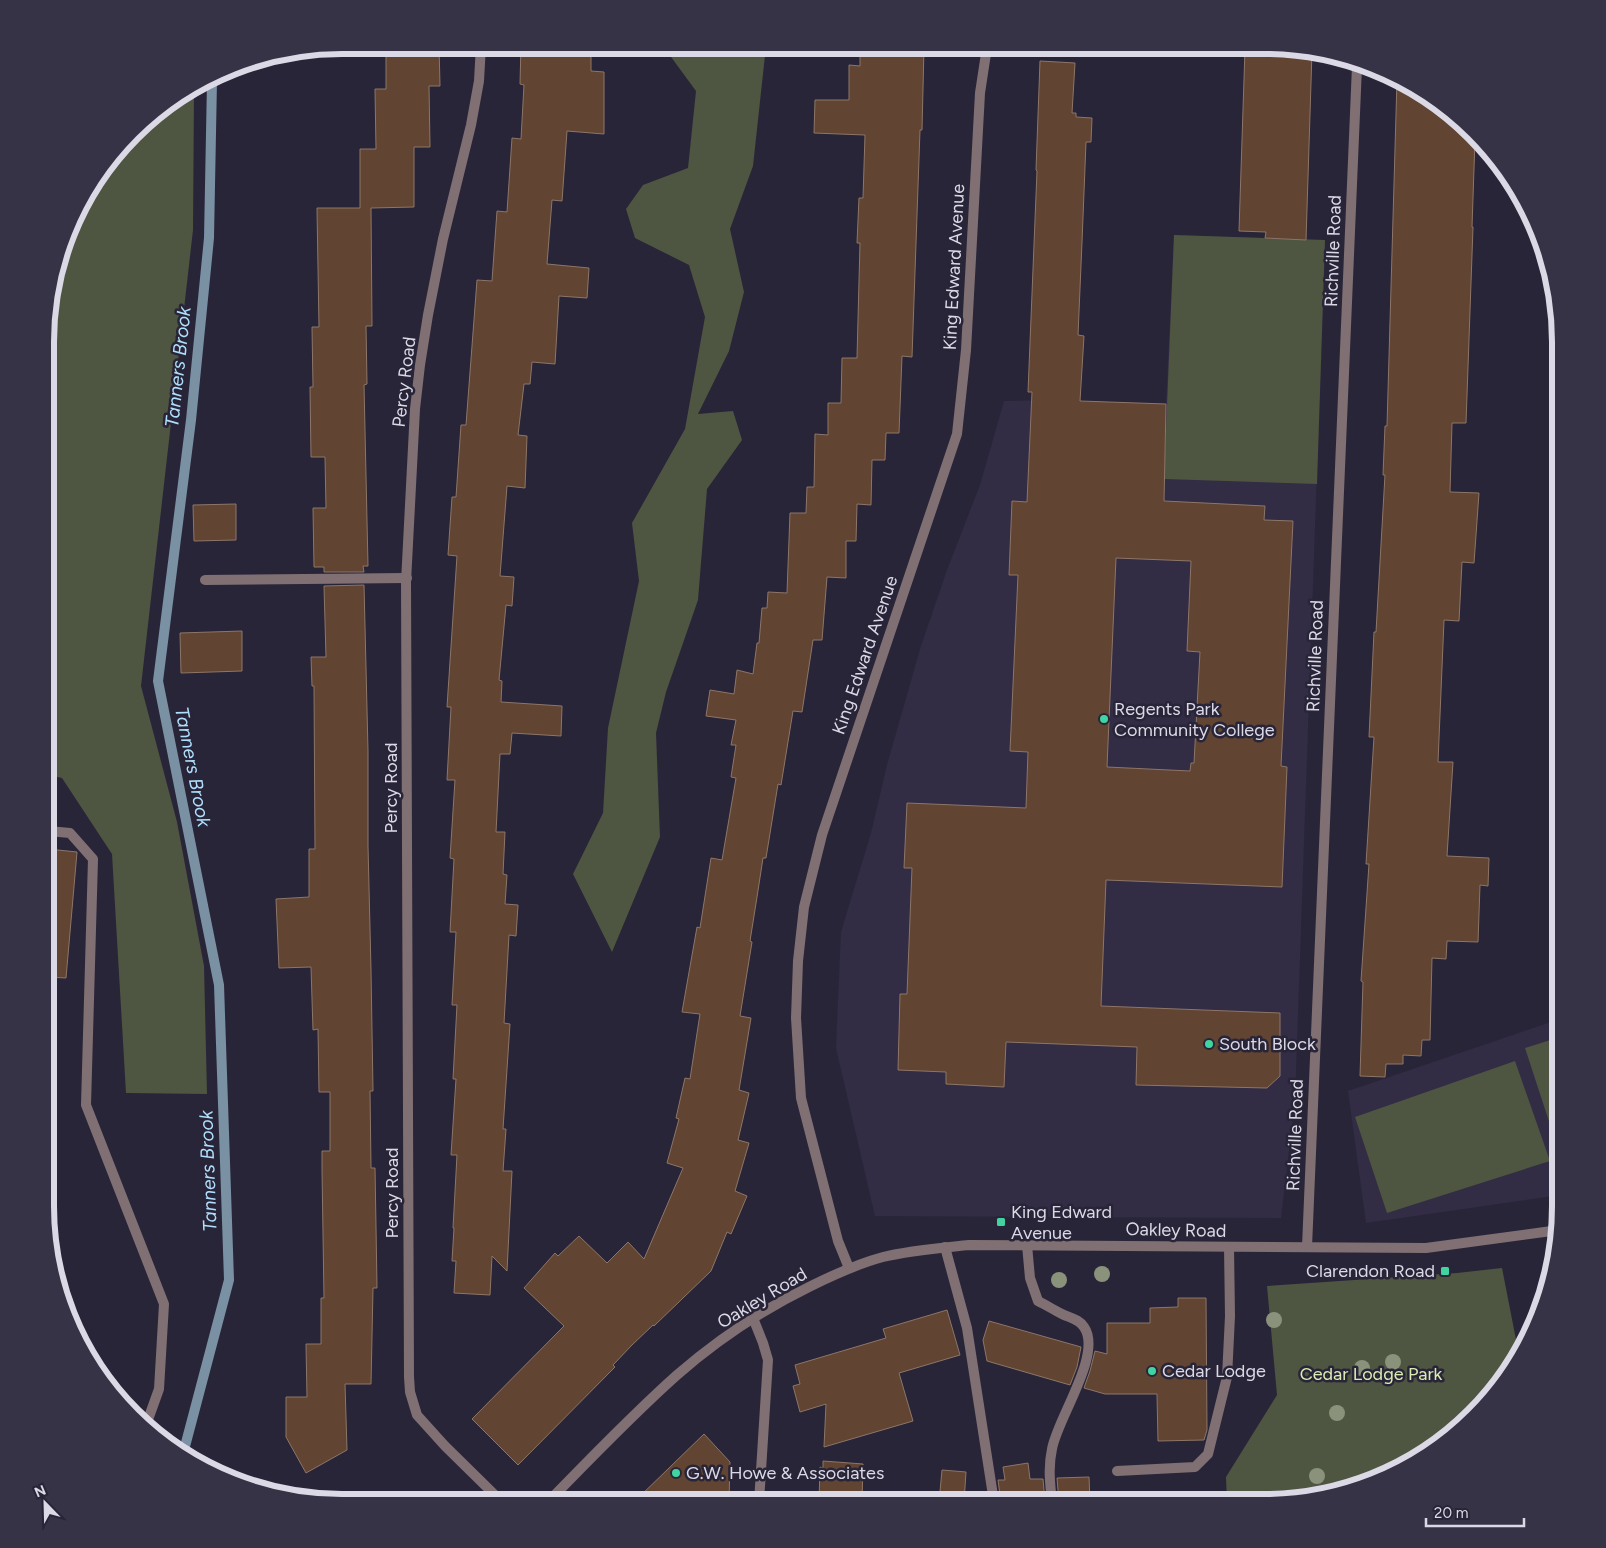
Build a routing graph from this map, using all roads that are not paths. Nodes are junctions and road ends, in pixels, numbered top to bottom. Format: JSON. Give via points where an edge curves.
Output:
{"nodes":[{"id":1,"x":481,"y":54,"type":"edge"},
{"id":2,"x":986,"y":54,"type":"edge"},
{"id":3,"x":1357,"y":69,"type":"edge"},
{"id":4,"x":406,"y":578,"type":"junction"},
{"id":5,"x":205,"y":580,"type":"dead end"},
{"id":6,"x":54,"y":832,"type":"edge"},
{"id":7,"x":1551,"y":1231,"type":"edge"},
{"id":8,"x":1027,"y":1245,"type":"junction"},
{"id":9,"x":945,"y":1247,"type":"junction"},
{"id":10,"x":1229,"y":1247,"type":"junction"},
{"id":11,"x":1307,"y":1247,"type":"junction"},
{"id":12,"x":849,"y":1268,"type":"junction"},
{"id":13,"x":754,"y":1318,"type":"junction"},
{"id":14,"x":148,"y":1419,"type":"edge"},
{"id":15,"x":1117,"y":1471,"type":"dead end"},
{"id":16,"x":494,"y":1494,"type":"edge"},
{"id":17,"x":556,"y":1494,"type":"edge"},
{"id":18,"x":760,"y":1494,"type":"edge"},
{"id":19,"x":993,"y":1494,"type":"edge"},
{"id":20,"x":1051,"y":1494,"type":"edge"}],
"edges":[{"from":1,"to":4,"type":"street","name":"Percy Road","via":[[472,125],[444,239],[420,365]]},
{"from":2,"to":12,"type":"street","name":"King Edward Avenue","via":[[980,92],[966,350],[957,434],[822,835],[804,907],[796,1018],[801,1098],[836,1233]]},
{"from":3,"to":11,"type":"street","name":"Richville Road"},
{"from":4,"to":5,"type":"street"},
{"from":4,"to":16,"type":"street","name":"Percy Road","via":[[410,1392],[417,1415],[425,1426]]},
{"from":6,"to":14,"type":"street","via":[[70,833],[93,859],[86,1105],[164,1304],[159,1389]]},
{"from":7,"to":11,"type":"street","name":"Oakley Road","via":[[1426,1248]]},
{"from":8,"to":9,"type":"street","name":"Oakley Road"},
{"from":8,"to":10,"type":"street","name":"Oakley Road"},
{"from":8,"to":20,"type":"street","via":[[1030,1278],[1038,1301],[1080,1322],[1086,1328],[1089,1340],[1088,1357],[1052,1447],[1049,1473]]},
{"from":9,"to":12,"type":"street","name":"Oakley Road","via":[[882,1257]]},
{"from":9,"to":19,"type":"street","via":[[967,1328]]},
{"from":10,"to":11,"type":"street","name":"Oakley Road"},
{"from":10,"to":15,"type":"street","via":[[1227,1377],[1208,1454],[1195,1467]]},
{"from":12,"to":13,"type":"street","name":"Oakley Road","via":[[784,1299]]},
{"from":13,"to":17,"type":"street","name":"Oakley Road","via":[[677,1375]]},
{"from":13,"to":18,"type":"street","via":[[768,1360]]}]}
